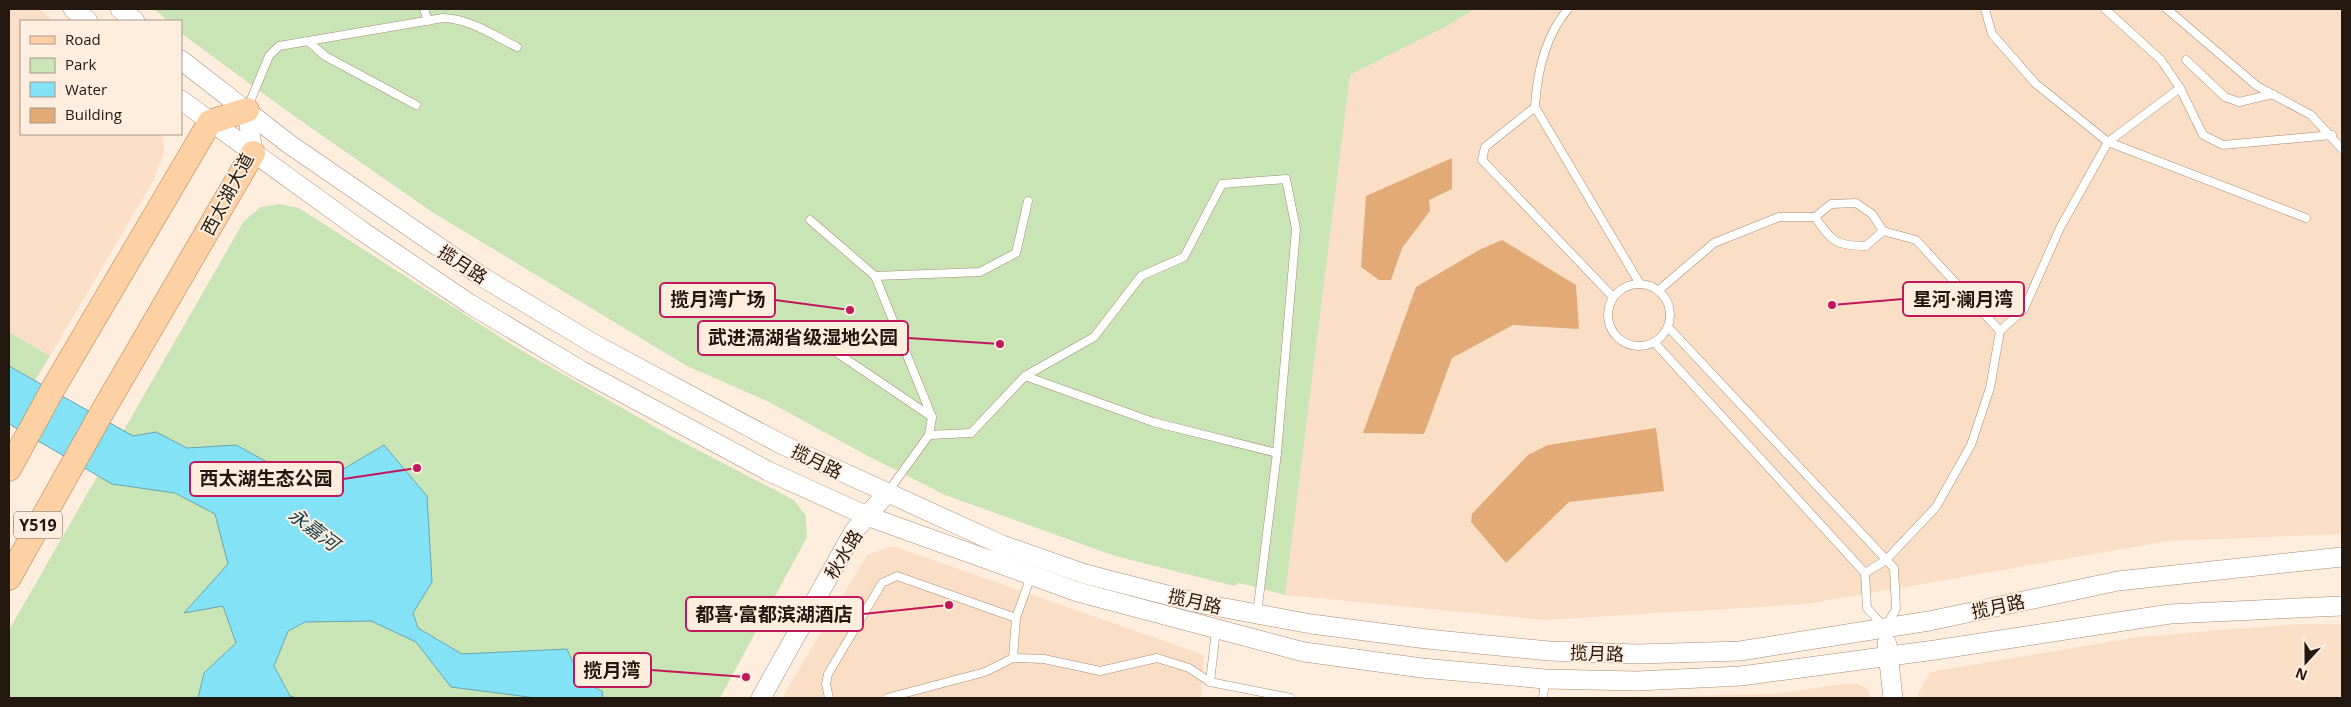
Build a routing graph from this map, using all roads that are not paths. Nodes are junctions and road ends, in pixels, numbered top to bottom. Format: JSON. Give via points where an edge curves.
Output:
{"nodes":[{"id":1,"x":73,"y":9,"type":"edge"},
{"id":2,"x":120,"y":9,"type":"edge"},
{"id":3,"x":424,"y":9,"type":"edge"},
{"id":4,"x":1568,"y":9,"type":"edge"},
{"id":5,"x":1985,"y":9,"type":"edge"},
{"id":6,"x":2105,"y":9,"type":"edge"},
{"id":7,"x":2167,"y":9,"type":"edge"},
{"id":8,"x":87,"y":20,"type":"edge"},
{"id":9,"x":134,"y":20,"type":"edge"},
{"id":10,"x":428,"y":21,"type":"junction"},
{"id":11,"x":308,"y":41,"type":"junction"},
{"id":12,"x":517,"y":47,"type":"dead end"},
{"id":13,"x":2186,"y":60,"type":"dead end"},
{"id":14,"x":182,"y":61,"type":"edge"},
{"id":15,"x":2180,"y":88,"type":"junction"},
{"id":16,"x":2273,"y":94,"type":"junction"},
{"id":17,"x":182,"y":101,"type":"edge"},
{"id":18,"x":416,"y":105,"type":"dead end"},
{"id":19,"x":1534,"y":106,"type":"junction"},
{"id":20,"x":247,"y":110,"type":"junction"},
{"id":21,"x":210,"y":122,"type":"junction"},
{"id":22,"x":2332,"y":135,"type":"junction"},
{"id":23,"x":2108,"y":142,"type":"junction"},
{"id":24,"x":2342,"y":149,"type":"edge"},
{"id":25,"x":253,"y":153,"type":"junction"},
{"id":26,"x":1028,"y":201,"type":"dead end"},
{"id":27,"x":1815,"y":217,"type":"junction"},
{"id":28,"x":2306,"y":218,"type":"dead end"},
{"id":29,"x":810,"y":220,"type":"dead end"},
{"id":30,"x":1883,"y":231,"type":"junction"},
{"id":31,"x":875,"y":276,"type":"junction"},
{"id":32,"x":1640,"y":284,"type":"junction"},
{"id":33,"x":1659,"y":290,"type":"junction"},
{"id":34,"x":1613,"y":298,"type":"junction"},
{"id":35,"x":1668,"y":327,"type":"junction"},
{"id":36,"x":2000,"y":331,"type":"junction"},
{"id":37,"x":806,"y":332,"type":"dead end"},
{"id":38,"x":1654,"y":342,"type":"junction"},
{"id":39,"x":1025,"y":376,"type":"junction"},
{"id":40,"x":932,"y":417,"type":"junction"},
{"id":41,"x":929,"y":435,"type":"junction"},
{"id":42,"x":1277,"y":453,"type":"junction"},
{"id":43,"x":9,"y":469,"type":"edge"},
{"id":44,"x":887,"y":493,"type":"junction"},
{"id":45,"x":867,"y":516,"type":"junction"},
{"id":46,"x":2342,"y":557,"type":"edge"},
{"id":47,"x":1886,"y":560,"type":"junction"},
{"id":48,"x":1865,"y":573,"type":"junction"},
{"id":49,"x":1031,"y":576,"type":"junction"},
{"id":50,"x":9,"y":578,"type":"edge"},
{"id":51,"x":2342,"y":606,"type":"edge"},
{"id":52,"x":1257,"y":614,"type":"junction"},
{"id":53,"x":1016,"y":618,"type":"junction"},
{"id":54,"x":1885,"y":628,"type":"junction"},
{"id":55,"x":1216,"y":630,"type":"junction"},
{"id":56,"x":1889,"y":656,"type":"junction"},
{"id":57,"x":1013,"y":658,"type":"junction"},
{"id":58,"x":1545,"y":679,"type":"junction"},
{"id":59,"x":1210,"y":682,"type":"junction"},
{"id":60,"x":761,"y":698,"type":"edge"},
{"id":61,"x":830,"y":698,"type":"edge"},
{"id":62,"x":887,"y":698,"type":"edge"},
{"id":63,"x":1291,"y":698,"type":"edge"},
{"id":64,"x":1544,"y":698,"type":"edge"},
{"id":65,"x":1893,"y":698,"type":"edge"}],
"edges":[{"from":1,"to":8,"type":"street"},
{"from":2,"to":9,"type":"street"},
{"from":3,"to":10,"type":"lane"},
{"from":4,"to":19,"type":"lane","via":[[1543,52]]},
{"from":5,"to":23,"type":"lane","via":[[1992,34],[2030,77]]},
{"from":6,"to":15,"type":"lane","via":[[2162,60]]},
{"from":7,"to":16,"type":"lane","via":[[2258,86]]},
{"from":10,"to":11,"type":"lane"},
{"from":10,"to":12,"type":"lane","via":[[459,19]]},
{"from":11,"to":18,"type":"lane","via":[[325,56]]},
{"from":11,"to":20,"type":"lane","via":[[280,46],[269,56]]},
{"from":13,"to":16,"type":"lane","via":[[2225,96],[2239,102]]},
{"from":14,"to":20,"type":"street","name":"揽月路"},
{"from":15,"to":22,"type":"lane","via":[[2203,135],[2223,145]]},
{"from":15,"to":23,"type":"lane"},
{"from":16,"to":22,"type":"lane","via":[[2311,114]]},
{"from":17,"to":21,"type":"street","name":"揽月路"},
{"from":19,"to":32,"type":"lane"},
{"from":19,"to":34,"type":"lane","via":[[1485,147],[1482,160]]},
{"from":20,"to":21,"type":"main road"},
{"from":20,"to":25,"type":"street","name":"西太湖大道"},
{"from":20,"to":44,"type":"street","name":"揽月路","via":[[376,206],[484,278],[577,334],[781,444]]},
{"from":21,"to":25,"type":"street","name":"揽月路"},
{"from":21,"to":43,"type":"main road"},
{"from":22,"to":24,"type":"lane"},
{"from":23,"to":28,"type":"lane"},
{"from":23,"to":36,"type":"lane","via":[[2060,228],[2024,310]]},
{"from":25,"to":45,"type":"street","name":"揽月路","via":[[470,304],[550,352],[768,471]]},
{"from":25,"to":50,"type":"main road","name":"西太湖大道","number":"Y519"},
{"from":26,"to":31,"type":"lane","via":[[1016,253],[980,272]]},
{"from":27,"to":30,"type":"lane","via":[[1832,204],[1856,203],[1872,214]]},
{"from":27,"to":30,"type":"lane","via":[[1827,235],[1845,246],[1866,246]]},
{"from":27,"to":33,"type":"lane","via":[[1779,217],[1714,243]]},
{"from":29,"to":31,"type":"lane"},
{"from":30,"to":36,"type":"lane","via":[[1916,240]]},
{"from":31,"to":40,"type":"lane"},
{"from":32,"to":33,"type":"lane"},
{"from":32,"to":34,"type":"lane","via":[[1629,285]]},
{"from":33,"to":35,"type":"lane","via":[[1670,308]]},
{"from":34,"to":38,"type":"lane","via":[[1608,317],[1616,336],[1634,346]]},
{"from":35,"to":38,"type":"lane"},
{"from":35,"to":47,"type":"lane"},
{"from":36,"to":47,"type":"lane","via":[[1990,388],[1971,445],[1936,507]]},
{"from":37,"to":40,"type":"lane"},
{"from":38,"to":48,"type":"lane"},
{"from":39,"to":41,"type":"lane","via":[[971,433]]},
{"from":39,"to":42,"type":"lane","via":[[1153,422]]},
{"from":39,"to":42,"type":"lane","via":[[1094,338],[1141,276],[1184,257],[1222,184],[1286,178],[1296,229]]},
{"from":40,"to":41,"type":"lane"},
{"from":41,"to":44,"type":"lane"},
{"from":42,"to":52,"type":"lane"},
{"from":44,"to":45,"type":"street","name":"秋水路"},
{"from":44,"to":52,"type":"street","name":"揽月路","via":[[1002,545],[1085,574],[1198,603]]},
{"from":45,"to":49,"type":"street","name":"揽月路"},
{"from":45,"to":60,"type":"street","name":"秋水路","via":[[854,531]]},
{"from":46,"to":54,"type":"street","name":"揽月路","via":[[2118,581]]},
{"from":47,"to":48,"type":"lane"},
{"from":47,"to":54,"type":"lane","via":[[1894,568],[1896,608]]},
{"from":48,"to":54,"type":"lane","via":[[1867,608]]},
{"from":49,"to":53,"type":"lane"},
{"from":49,"to":55,"type":"street","name":"揽月路"},
{"from":51,"to":56,"type":"street","name":"揽月路","via":[[2170,614]]},
{"from":52,"to":54,"type":"street","name":"揽月路","via":[[1436,640],[1549,651],[1638,654],[1740,650]]},
{"from":53,"to":57,"type":"lane"},
{"from":53,"to":61,"type":"lane","via":[[897,576],[882,582],[828,674],[826,684]]},
{"from":54,"to":56,"type":"street"},
{"from":55,"to":58,"type":"street","name":"揽月路","via":[[1304,652],[1422,668]]},
{"from":55,"to":59,"type":"lane"},
{"from":56,"to":58,"type":"street","name":"揽月路","via":[[1741,676],[1638,681]]},
{"from":56,"to":65,"type":"street"},
{"from":57,"to":59,"type":"lane","via":[[1044,659],[1100,671],[1157,658],[1189,668]]},
{"from":57,"to":62,"type":"lane","via":[[985,672]]},
{"from":58,"to":64,"type":"lane"},
{"from":59,"to":63,"type":"lane"}]}
